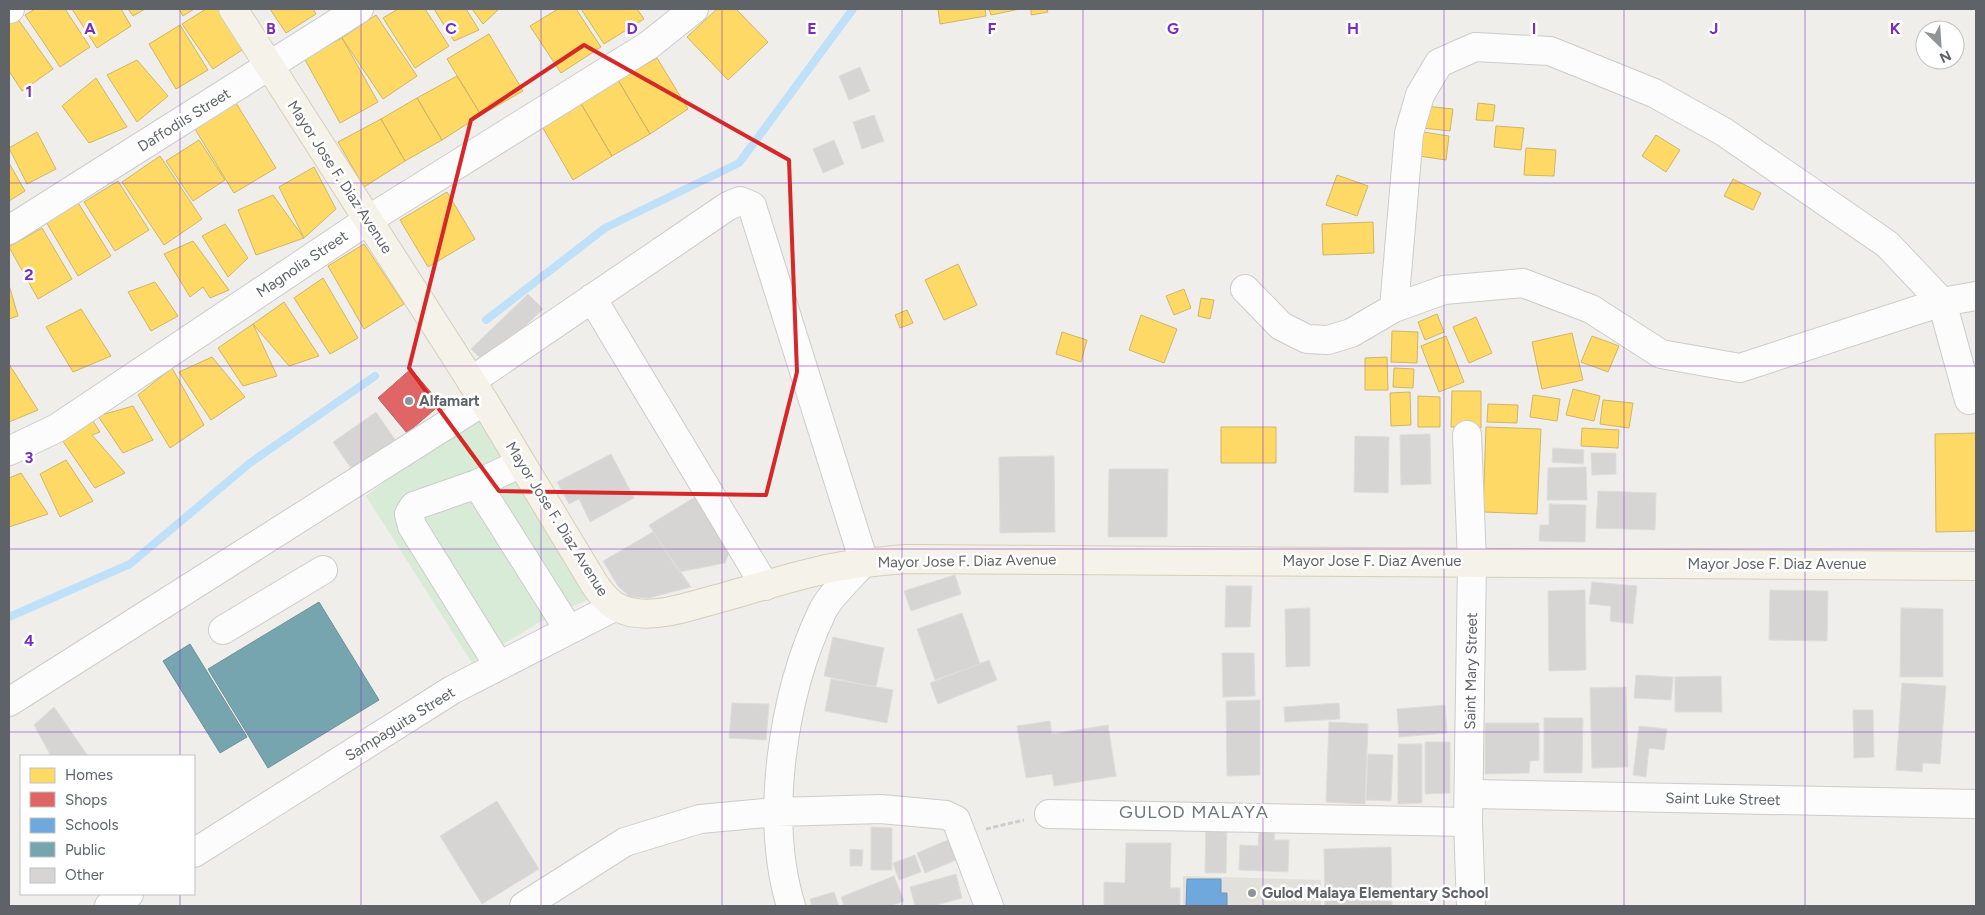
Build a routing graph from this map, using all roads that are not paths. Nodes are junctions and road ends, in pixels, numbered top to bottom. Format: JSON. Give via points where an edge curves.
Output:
{"nodes":[{"id":1,"x":233,"y":9,"type":"edge"},
{"id":2,"x":359,"y":9,"type":"edge"},
{"id":3,"x":694,"y":9,"type":"edge"},
{"id":4,"x":270,"y":66,"type":"junction"},
{"id":5,"x":368,"y":220,"type":"junction"},
{"id":6,"x":9,"y":230,"type":"edge"},
{"id":7,"x":1246,"y":289,"type":"dead end"},
{"id":8,"x":1976,"y":296,"type":"edge"},
{"id":9,"x":592,"y":298,"type":"junction"},
{"id":10,"x":1942,"y":302,"type":"junction"},
{"id":11,"x":1394,"y":308,"type":"junction"},
{"id":12,"x":477,"y":391,"type":"junction"},
{"id":13,"x":1969,"y":400,"type":"dead end"},
{"id":14,"x":1467,"y":435,"type":"dead end"},
{"id":15,"x":9,"y":451,"type":"edge"},
{"id":16,"x":521,"y":463,"type":"junction"},
{"id":17,"x":477,"y":484,"type":"junction"},
{"id":18,"x":864,"y":562,"type":"junction"},
{"id":19,"x":1472,"y":562,"type":"junction"},
{"id":20,"x":1976,"y":566,"type":"edge"},
{"id":21,"x":323,"y":570,"type":"dead end"},
{"id":22,"x":765,"y":586,"type":"junction"},
{"id":23,"x":614,"y":606,"type":"junction"},
{"id":24,"x":223,"y":630,"type":"dead end"},
{"id":25,"x":569,"y":630,"type":"junction"},
{"id":26,"x":499,"y":666,"type":"junction"},
{"id":27,"x":9,"y":702,"type":"edge"},
{"id":28,"x":1470,"y":794,"type":"junction"},
{"id":29,"x":1976,"y":804,"type":"edge"},
{"id":30,"x":777,"y":812,"type":"junction"},
{"id":31,"x":1049,"y":814,"type":"road end"},
{"id":32,"x":1468,"y":822,"type":"junction"},
{"id":33,"x":195,"y":852,"type":"edge"},
{"id":34,"x":127,"y":895,"type":"edge"},
{"id":35,"x":109,"y":906,"type":"edge"},
{"id":36,"x":524,"y":906,"type":"edge"},
{"id":37,"x":791,"y":906,"type":"edge"},
{"id":38,"x":989,"y":906,"type":"edge"},
{"id":39,"x":1471,"y":906,"type":"edge"}],
"edges":[{"from":1,"to":4,"type":"main road","name":"Mayor Jose F. Diaz Avenue"},
{"from":2,"to":4,"type":"street","name":"Daffodils Street"},
{"from":3,"to":5,"type":"street","name":"Magnolia Street","via":[[649,45]]},
{"from":4,"to":5,"type":"main road","name":"Mayor Jose F. Diaz Avenue"},
{"from":4,"to":6,"type":"street","name":"Daffodils Street"},
{"from":5,"to":12,"type":"main road","name":"Mayor Jose F. Diaz Avenue"},
{"from":5,"to":15,"type":"street","name":"Magnolia Street","via":[[57,428]]},
{"from":7,"to":11,"type":"street","via":[[1281,326],[1307,339],[1328,340],[1351,333]]},
{"from":8,"to":10,"type":"street"},
{"from":9,"to":12,"type":"street"},
{"from":9,"to":18,"type":"street","via":[[728,206],[740,201],[752,206]]},
{"from":9,"to":22,"type":"street"},
{"from":10,"to":11,"type":"street","via":[[1740,368],[1661,354],[1591,309],[1523,284],[1444,290]]},
{"from":10,"to":11,"type":"street","via":[[1887,244],[1724,132],[1654,93],[1550,51],[1475,47],[1439,63],[1420,95],[1409,133]]},
{"from":10,"to":13,"type":"street"},
{"from":12,"to":16,"type":"main road","name":"Mayor Jose F. Diaz Avenue"},
{"from":12,"to":27,"type":"street"},
{"from":14,"to":19,"type":"street","name":"Saint Mary Street"},
{"from":16,"to":17,"type":"street"},
{"from":16,"to":23,"type":"main road","name":"Mayor Jose F. Diaz Avenue","via":[[595,585]]},
{"from":17,"to":25,"type":"street"},
{"from":17,"to":26,"type":"street","via":[[414,506],[409,514],[412,526]]},
{"from":18,"to":19,"type":"main road","name":"Mayor Jose F. Diaz Avenue","via":[[907,559]]},
{"from":18,"to":22,"type":"main road","name":"Mayor Jose F. Diaz Avenue"},
{"from":18,"to":30,"type":"street","via":[[822,610],[796,680]]},
{"from":19,"to":20,"type":"main road","name":"Mayor Jose F. Diaz Avenue"},
{"from":19,"to":28,"type":"street","name":"Saint Mary Street"},
{"from":21,"to":24,"type":"street"},
{"from":22,"to":23,"type":"main road","name":"Mayor Jose F. Diaz Avenue","via":[[652,613],[631,612]]},
{"from":23,"to":25,"type":"street","name":"Sampaguita Street"},
{"from":25,"to":26,"type":"street","name":"Sampaguita Street"},
{"from":26,"to":33,"type":"street","name":"Sampaguita Street","via":[[452,690]]},
{"from":28,"to":29,"type":"street","name":"Saint Luke Street"},
{"from":28,"to":32,"type":"street","name":"Saint Mary Street"},
{"from":30,"to":36,"type":"street","via":[[700,819],[625,842]]},
{"from":30,"to":37,"type":"street","via":[[786,890]]},
{"from":30,"to":38,"type":"street","via":[[881,809],[946,815],[956,820]]},
{"from":31,"to":32,"type":"street"},
{"from":32,"to":39,"type":"street","name":"Saint Mary Street"},
{"from":34,"to":35,"type":"street"}]}
